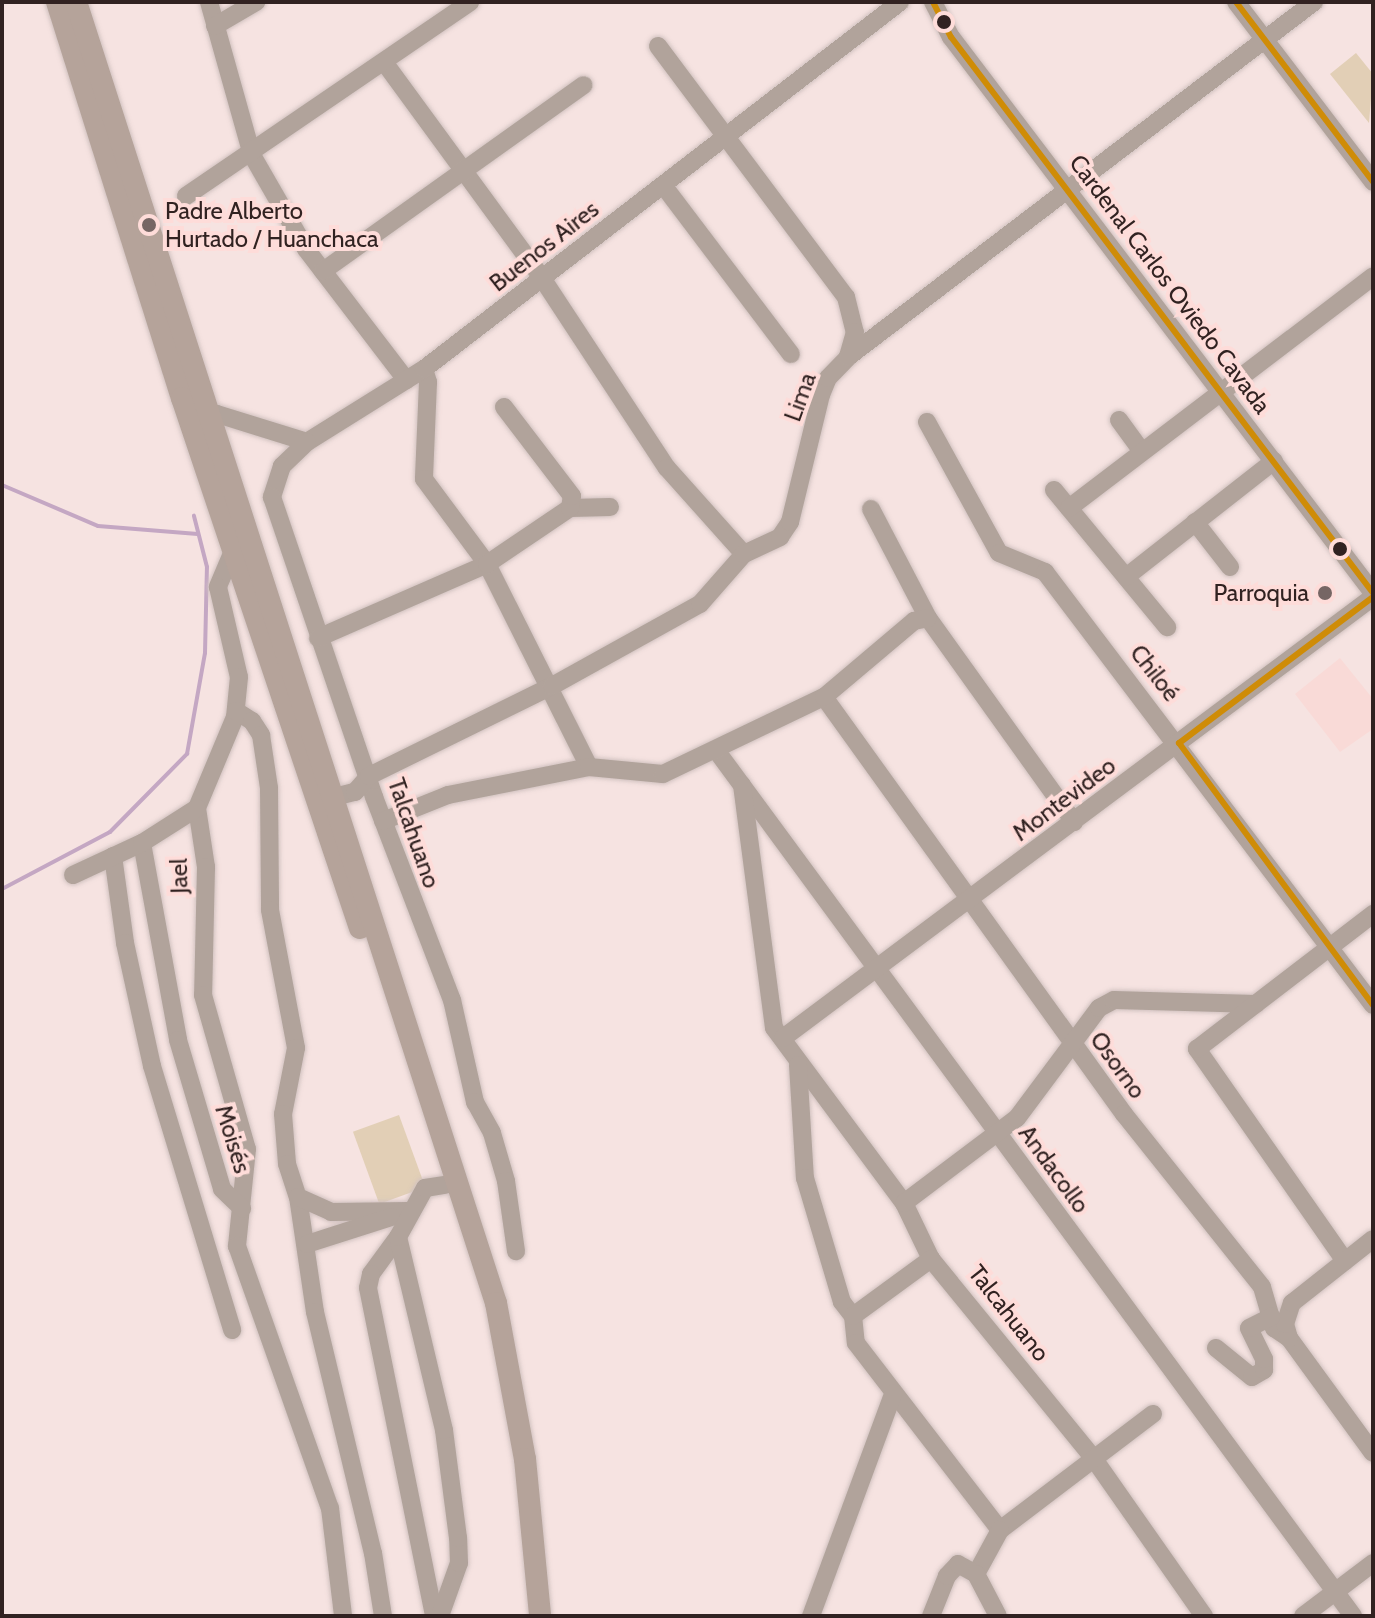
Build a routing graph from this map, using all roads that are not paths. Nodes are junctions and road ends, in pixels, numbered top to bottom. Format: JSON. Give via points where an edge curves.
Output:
{"nodes":[{"id":1,"x":57,"y":2,"type":"edge"},
{"id":2,"x":76,"y":2,"type":"edge"},
{"id":3,"x":209,"y":2,"type":"edge"},
{"id":4,"x":256,"y":2,"type":"edge"},
{"id":5,"x":470,"y":2,"type":"edge"},
{"id":6,"x":900,"y":2,"type":"edge"},
{"id":7,"x":933,"y":2,"type":"edge"},
{"id":8,"x":1236,"y":2,"type":"edge"},
{"id":9,"x":1314,"y":2,"type":"edge"},
{"id":10,"x":215,"y":26,"type":"junction"},
{"id":11,"x":1265,"y":40,"type":"junction"},
{"id":12,"x":658,"y":46,"type":"dead end"},
{"id":13,"x":384,"y":62,"type":"junction"},
{"id":14,"x":584,"y":85,"type":"dead end"},
{"id":15,"x":725,"y":137,"type":"junction"},
{"id":16,"x":252,"y":155,"type":"junction"},
{"id":17,"x":462,"y":172,"type":"junction"},
{"id":18,"x":1373,"y":182,"type":"edge"},
{"id":19,"x":663,"y":185,"type":"junction"},
{"id":20,"x":1068,"y":190,"type":"junction"},
{"id":21,"x":186,"y":196,"type":"dead end"},
{"id":22,"x":323,"y":271,"type":"junction"},
{"id":23,"x":1373,"y":276,"type":"edge"},
{"id":24,"x":542,"y":278,"type":"junction"},
{"id":25,"x":791,"y":354,"type":"dead end"},
{"id":26,"x":848,"y":357,"type":"junction"},
{"id":27,"x":424,"y":369,"type":"junction"},
{"id":28,"x":406,"y":380,"type":"junction"},
{"id":29,"x":1220,"y":391,"type":"junction"},
{"id":30,"x":504,"y":407,"type":"dead end"},
{"id":31,"x":198,"y":416,"type":"junction"},
{"id":32,"x":1119,"y":420,"type":"dead end"},
{"id":33,"x":927,"y":422,"type":"dead end"},
{"id":34,"x":307,"y":442,"type":"junction"},
{"id":35,"x":1142,"y":452,"type":"junction"},
{"id":36,"x":1274,"y":461,"type":"junction"},
{"id":37,"x":1054,"y":490,"type":"dead end"},
{"id":38,"x":610,"y":507,"type":"dead end"},
{"id":39,"x":570,"y":508,"type":"junction"},
{"id":40,"x":1069,"y":508,"type":"junction"},
{"id":41,"x":871,"y":509,"type":"dead end"},
{"id":42,"x":1195,"y":522,"type":"junction"},
{"id":43,"x":233,"y":551,"type":"junction"},
{"id":44,"x":744,"y":554,"type":"junction"},
{"id":45,"x":487,"y":564,"type":"junction"},
{"id":46,"x":1230,"y":567,"type":"dead end"},
{"id":47,"x":1126,"y":577,"type":"junction"},
{"id":48,"x":1373,"y":595,"type":"edge"},
{"id":49,"x":928,"y":618,"type":"junction"},
{"id":50,"x":1167,"y":627,"type":"dead end"},
{"id":51,"x":318,"y":638,"type":"junction"},
{"id":52,"x":552,"y":686,"type":"junction"},
{"id":53,"x":824,"y":697,"type":"junction"},
{"id":54,"x":236,"y":711,"type":"junction"},
{"id":55,"x":1179,"y":743,"type":"junction"},
{"id":56,"x":716,"y":750,"type":"junction"},
{"id":57,"x":589,"y":767,"type":"junction"},
{"id":58,"x":369,"y":776,"type":"junction"},
{"id":59,"x":742,"y":785,"type":"junction"},
{"id":60,"x":336,"y":797,"type":"junction"},
{"id":61,"x":374,"y":797,"type":"junction"},
{"id":62,"x":197,"y":808,"type":"junction"},
{"id":63,"x":383,"y":821,"type":"junction"},
{"id":64,"x":1074,"y":822,"type":"junction"},
{"id":65,"x":142,"y":843,"type":"junction"},
{"id":66,"x":113,"y":856,"type":"junction"},
{"id":67,"x":73,"y":875,"type":"dead end"},
{"id":68,"x":970,"y":899,"type":"junction"},
{"id":69,"x":1373,"y":914,"type":"edge"},
{"id":70,"x":1330,"y":947,"type":"junction"},
{"id":71,"x":876,"y":969,"type":"junction"},
{"id":72,"x":1256,"y":1004,"type":"junction"},
{"id":73,"x":1373,"y":1005,"type":"edge"},
{"id":74,"x":396,"y":1012,"type":"junction"},
{"id":75,"x":783,"y":1038,"type":"junction"},
{"id":76,"x":1072,"y":1042,"type":"junction"},
{"id":77,"x":798,"y":1065,"type":"junction"},
{"id":78,"x":998,"y":1132,"type":"junction"},
{"id":79,"x":445,"y":1185,"type":"junction"},
{"id":80,"x":298,"y":1197,"type":"junction"},
{"id":81,"x":904,"y":1203,"type":"junction"},
{"id":82,"x":242,"y":1208,"type":"junction"},
{"id":83,"x":409,"y":1211,"type":"junction"},
{"id":84,"x":398,"y":1237,"type":"junction"},
{"id":85,"x":1373,"y":1239,"type":"edge"},
{"id":86,"x":307,"y":1244,"type":"junction"},
{"id":87,"x":516,"y":1251,"type":"dead end"},
{"id":88,"x":931,"y":1259,"type":"junction"},
{"id":89,"x":1345,"y":1261,"type":"junction"},
{"id":90,"x":853,"y":1316,"type":"junction"},
{"id":91,"x":1271,"y":1317,"type":"junction"},
{"id":92,"x":232,"y":1330,"type":"dead end"},
{"id":93,"x":1289,"y":1338,"type":"junction"},
{"id":94,"x":1216,"y":1348,"type":"dead end"},
{"id":95,"x":893,"y":1394,"type":"junction"},
{"id":96,"x":514,"y":1405,"type":"junction"},
{"id":97,"x":1153,"y":1414,"type":"dead end"},
{"id":98,"x":1373,"y":1453,"type":"edge"},
{"id":99,"x":1094,"y":1459,"type":"junction"},
{"id":100,"x":1000,"y":1530,"type":"junction"},
{"id":101,"x":1373,"y":1563,"type":"edge"},
{"id":102,"x":976,"y":1574,"type":"junction"},
{"id":103,"x":1335,"y":1592,"type":"junction"},
{"id":104,"x":343,"y":1616,"type":"edge"},
{"id":105,"x":383,"y":1616,"type":"edge"},
{"id":106,"x":437,"y":1616,"type":"edge"},
{"id":107,"x":540,"y":1616,"type":"edge"},
{"id":108,"x":811,"y":1616,"type":"edge"},
{"id":109,"x":931,"y":1616,"type":"edge"},
{"id":110,"x":998,"y":1616,"type":"edge"},
{"id":111,"x":1204,"y":1616,"type":"edge"},
{"id":112,"x":1303,"y":1616,"type":"edge"},
{"id":113,"x":1353,"y":1616,"type":"edge"}],
"edges":[{"from":1,"to":31,"type":"main road"},
{"from":2,"to":31,"type":"main road"},
{"from":3,"to":10,"type":"street"},
{"from":4,"to":10,"type":"street"},
{"from":5,"to":13,"type":"street"},
{"from":6,"to":15,"type":"street","name":"Buenos Aires"},
{"from":7,"to":20,"type":"street","name":"Cardenal Carlos Oviedo Cavada","via":[[951,37]]},
{"from":8,"to":11,"type":"street"},
{"from":9,"to":11,"type":"street","name":"Lima"},
{"from":10,"to":16,"type":"street"},
{"from":11,"to":18,"type":"street"},
{"from":11,"to":20,"type":"street","name":"Lima"},
{"from":12,"to":15,"type":"street"},
{"from":13,"to":16,"type":"street"},
{"from":13,"to":17,"type":"street"},
{"from":14,"to":17,"type":"street"},
{"from":15,"to":19,"type":"street","name":"Buenos Aires"},
{"from":15,"to":26,"type":"street","via":[[846,297],[855,332]]},
{"from":16,"to":21,"type":"street"},
{"from":16,"to":22,"type":"street"},
{"from":17,"to":22,"type":"street"},
{"from":17,"to":24,"type":"street"},
{"from":19,"to":24,"type":"street","name":"Buenos Aires"},
{"from":19,"to":25,"type":"street"},
{"from":20,"to":26,"type":"street","name":"Lima"},
{"from":20,"to":29,"type":"street","name":"Cardenal Carlos Oviedo Cavada"},
{"from":22,"to":28,"type":"street"},
{"from":23,"to":29,"type":"street"},
{"from":24,"to":27,"type":"street","name":"Buenos Aires"},
{"from":24,"to":44,"type":"street","via":[[667,468]]},
{"from":26,"to":44,"type":"street","name":"Lima","via":[[828,378],[821,395],[790,522],[780,537]]},
{"from":27,"to":28,"type":"street","name":"Buenos Aires"},
{"from":27,"to":45,"type":"street","via":[[424,479]]},
{"from":28,"to":34,"type":"street","name":"Buenos Aires"},
{"from":29,"to":35,"type":"street"},
{"from":29,"to":36,"type":"street","name":"Cardenal Carlos Oviedo Cavada"},
{"from":30,"to":39,"type":"street","via":[[572,496]]},
{"from":31,"to":34,"type":"street"},
{"from":31,"to":43,"type":"main road"},
{"from":31,"to":60,"type":"main road"},
{"from":32,"to":35,"type":"street"},
{"from":33,"to":55,"type":"street","name":"Chiloé","via":[[999,553],[1045,572]]},
{"from":34,"to":51,"type":"street","name":"Talcahuano","via":[[282,466],[272,497]]},
{"from":35,"to":40,"type":"street"},
{"from":36,"to":42,"type":"street"},
{"from":36,"to":48,"type":"street","name":"Cardenal Carlos Oviedo Cavada"},
{"from":37,"to":40,"type":"street"},
{"from":38,"to":39,"type":"street"},
{"from":39,"to":45,"type":"street"},
{"from":40,"to":47,"type":"street"},
{"from":41,"to":49,"type":"street"},
{"from":42,"to":46,"type":"street"},
{"from":42,"to":47,"type":"street"},
{"from":43,"to":54,"type":"street","via":[[218,587],[239,677]]},
{"from":43,"to":60,"type":"main road"},
{"from":44,"to":52,"type":"street","name":"Lima","via":[[700,604]]},
{"from":45,"to":51,"type":"street"},
{"from":45,"to":52,"type":"street"},
{"from":47,"to":50,"type":"street"},
{"from":48,"to":55,"type":"street","name":"Montevideo"},
{"from":49,"to":53,"type":"street","via":[[914,621]]},
{"from":49,"to":64,"type":"street"},
{"from":51,"to":58,"type":"street","name":"Talcahuano"},
{"from":52,"to":57,"type":"street"},
{"from":52,"to":58,"type":"street","name":"Lima"},
{"from":53,"to":56,"type":"street"},
{"from":53,"to":68,"type":"street","name":"Osorno"},
{"from":54,"to":62,"type":"street"},
{"from":54,"to":80,"type":"street","via":[[261,735],[269,788],[270,910],[296,1048],[283,1114],[287,1164]]},
{"from":55,"to":64,"type":"street","name":"Montevideo"},
{"from":55,"to":70,"type":"street","name":"Chiloé"},
{"from":56,"to":57,"type":"street","via":[[663,774]]},
{"from":56,"to":59,"type":"street","name":"Andacollo"},
{"from":57,"to":63,"type":"street","via":[[448,795]]},
{"from":58,"to":60,"type":"street","name":"Lima"},
{"from":58,"to":61,"type":"street","name":"Talcahuano"},
{"from":59,"to":71,"type":"street","name":"Andacollo"},
{"from":59,"to":75,"type":"street","name":"Talcahuano","via":[[773,1023]]},
{"from":60,"to":61,"type":"street"},
{"from":60,"to":74,"type":"main road"},
{"from":61,"to":63,"type":"street","name":"Talcahuano"},
{"from":62,"to":65,"type":"street"},
{"from":62,"to":82,"type":"street","name":"Jael","via":[[206,867],[203,995],[247,1149]]},
{"from":63,"to":87,"type":"street","name":"Talcahuano","via":[[452,1000],[475,1102],[492,1133],[506,1181]]},
{"from":64,"to":68,"type":"street","name":"Montevideo"},
{"from":65,"to":66,"type":"street"},
{"from":65,"to":82,"type":"street","name":"Moisés","via":[[178,1040],[222,1189]]},
{"from":66,"to":67,"type":"street"},
{"from":66,"to":92,"type":"street","via":[[125,943],[152,1066]]},
{"from":68,"to":71,"type":"street","name":"Montevideo"},
{"from":68,"to":76,"type":"street","name":"Osorno"},
{"from":69,"to":70,"type":"street"},
{"from":70,"to":72,"type":"street"},
{"from":70,"to":73,"type":"street","name":"Chiloé"},
{"from":71,"to":75,"type":"street","name":"Montevideo"},
{"from":71,"to":78,"type":"street","name":"Andacollo"},
{"from":72,"to":76,"type":"street","via":[[1114,1000],[1099,1008]]},
{"from":72,"to":89,"type":"street","via":[[1197,1049]]},
{"from":74,"to":79,"type":"main road"},
{"from":74,"to":96,"type":"main road","via":[[496,1303]]},
{"from":75,"to":77,"type":"street","name":"Talcahuano"},
{"from":76,"to":78,"type":"street","via":[[1017,1118]]},
{"from":76,"to":91,"type":"street","name":"Osorno","via":[[1262,1287]]},
{"from":77,"to":81,"type":"street","name":"Talcahuano"},
{"from":77,"to":90,"type":"street","via":[[805,1178],[842,1302]]},
{"from":78,"to":81,"type":"street"},
{"from":78,"to":103,"type":"street","name":"Andacollo"},
{"from":79,"to":83,"type":"street","via":[[425,1188]]},
{"from":79,"to":96,"type":"main road"},
{"from":80,"to":83,"type":"street","via":[[331,1212]]},
{"from":80,"to":86,"type":"street"},
{"from":81,"to":88,"type":"street","name":"Talcahuano"},
{"from":82,"to":104,"type":"street","name":"Moisés","via":[[237,1246],[336,1536]]},
{"from":83,"to":84,"type":"street"},
{"from":83,"to":86,"type":"street"},
{"from":84,"to":106,"type":"street","via":[[444,1430],[458,1538],[459,1563]]},
{"from":84,"to":106,"type":"street","via":[[371,1274],[368,1288]]},
{"from":85,"to":89,"type":"street"},
{"from":86,"to":105,"type":"street","via":[[315,1312]]},
{"from":88,"to":90,"type":"street"},
{"from":88,"to":99,"type":"street","name":"Talcahuano"},
{"from":89,"to":93,"type":"street","via":[[1292,1303],[1285,1316]]},
{"from":90,"to":95,"type":"street","via":[[856,1343]]},
{"from":91,"to":93,"type":"street","name":"Osorno","via":[[1274,1328]]},
{"from":91,"to":94,"type":"street","via":[[1249,1328],[1264,1359],[1264,1370],[1252,1377]]},
{"from":93,"to":98,"type":"street","name":"Osorno"},
{"from":95,"to":100,"type":"street"},
{"from":95,"to":108,"type":"street"},
{"from":96,"to":107,"type":"main road","via":[[530,1496]]},
{"from":97,"to":99,"type":"street"},
{"from":99,"to":100,"type":"street"},
{"from":99,"to":111,"type":"street","name":"Talcahuano"},
{"from":100,"to":102,"type":"street"},
{"from":101,"to":103,"type":"street"},
{"from":102,"to":109,"type":"street","via":[[963,1564],[954,1566]]},
{"from":102,"to":110,"type":"street"},
{"from":103,"to":112,"type":"street"},
{"from":103,"to":113,"type":"street","name":"Andacollo"}]}
